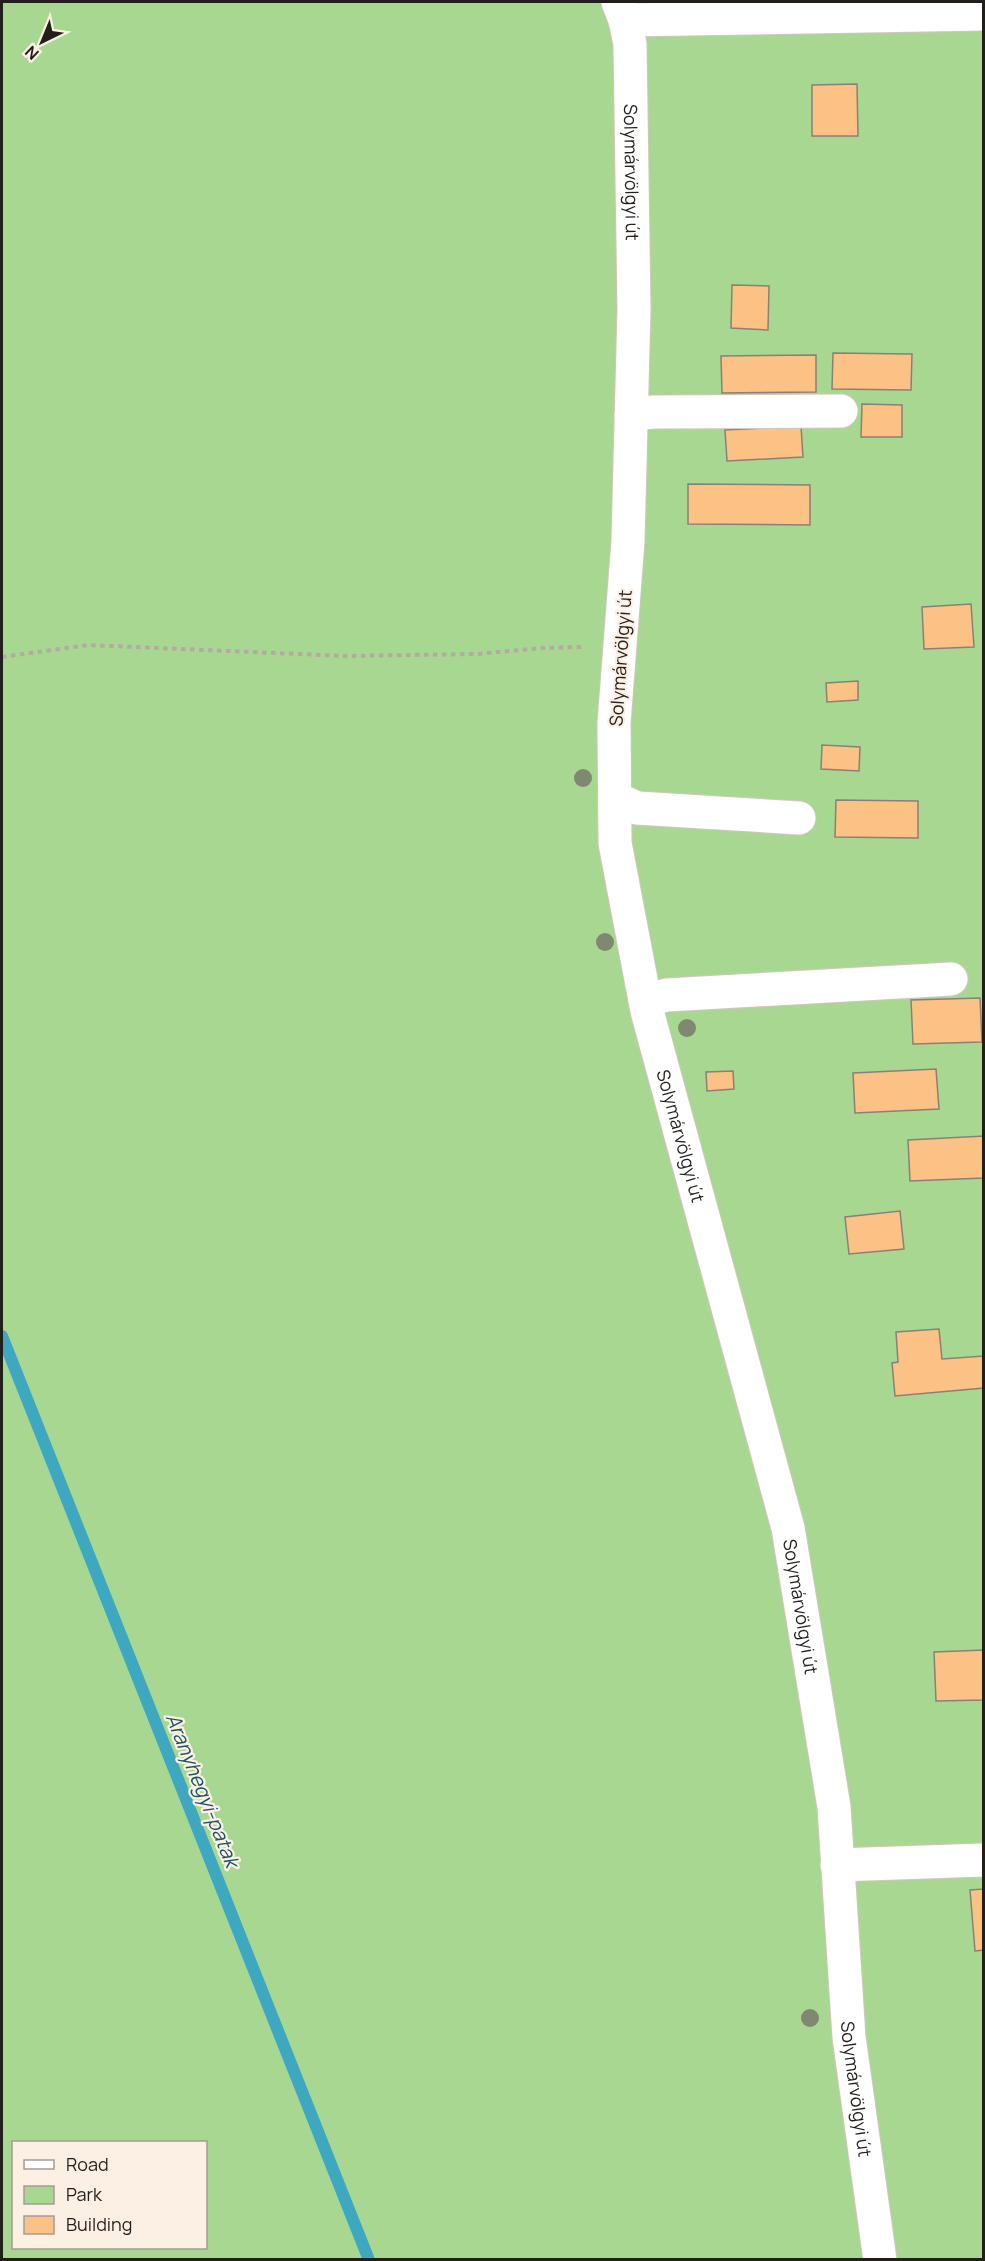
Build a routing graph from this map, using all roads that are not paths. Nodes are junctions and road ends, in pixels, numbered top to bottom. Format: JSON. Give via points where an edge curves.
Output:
{"nodes":[{"id":1,"x":622,"y":11,"type":"edge"},
{"id":2,"x":984,"y":14,"type":"edge"},
{"id":3,"x":841,"y":411,"type":"dead end"},
{"id":4,"x":631,"y":414,"type":"junction"},
{"id":5,"x":615,"y":798,"type":"junction"},
{"id":6,"x":799,"y":818,"type":"dead end"},
{"id":7,"x":951,"y":979,"type":"dead end"},
{"id":8,"x":646,"y":1000,"type":"junction"},
{"id":9,"x":984,"y":1860,"type":"edge"},
{"id":10,"x":837,"y":1864,"type":"junction"},
{"id":11,"x":880,"y":2259,"type":"edge"}],
"edges":[{"from":1,"to":2,"type":"street"},
{"from":1,"to":4,"type":"street","name":"Solymárvölgyi út","via":[[630,44]]},
{"from":3,"to":4,"type":"street"},
{"from":4,"to":5,"type":"street","name":"Solymárvölgyi út","via":[[628,541],[614,723]]},
{"from":5,"to":6,"type":"street","via":[[637,808]]},
{"from":5,"to":8,"type":"street","name":"Solymárvölgyi út","via":[[615,843]]},
{"from":7,"to":8,"type":"street","via":[[667,995]]},
{"from":8,"to":10,"type":"street","name":"Solymárvölgyi út","via":[[788,1528],[834,1807]]},
{"from":9,"to":10,"type":"street"},
{"from":10,"to":11,"type":"street","name":"Solymárvölgyi út","via":[[849,2037]]}]}
